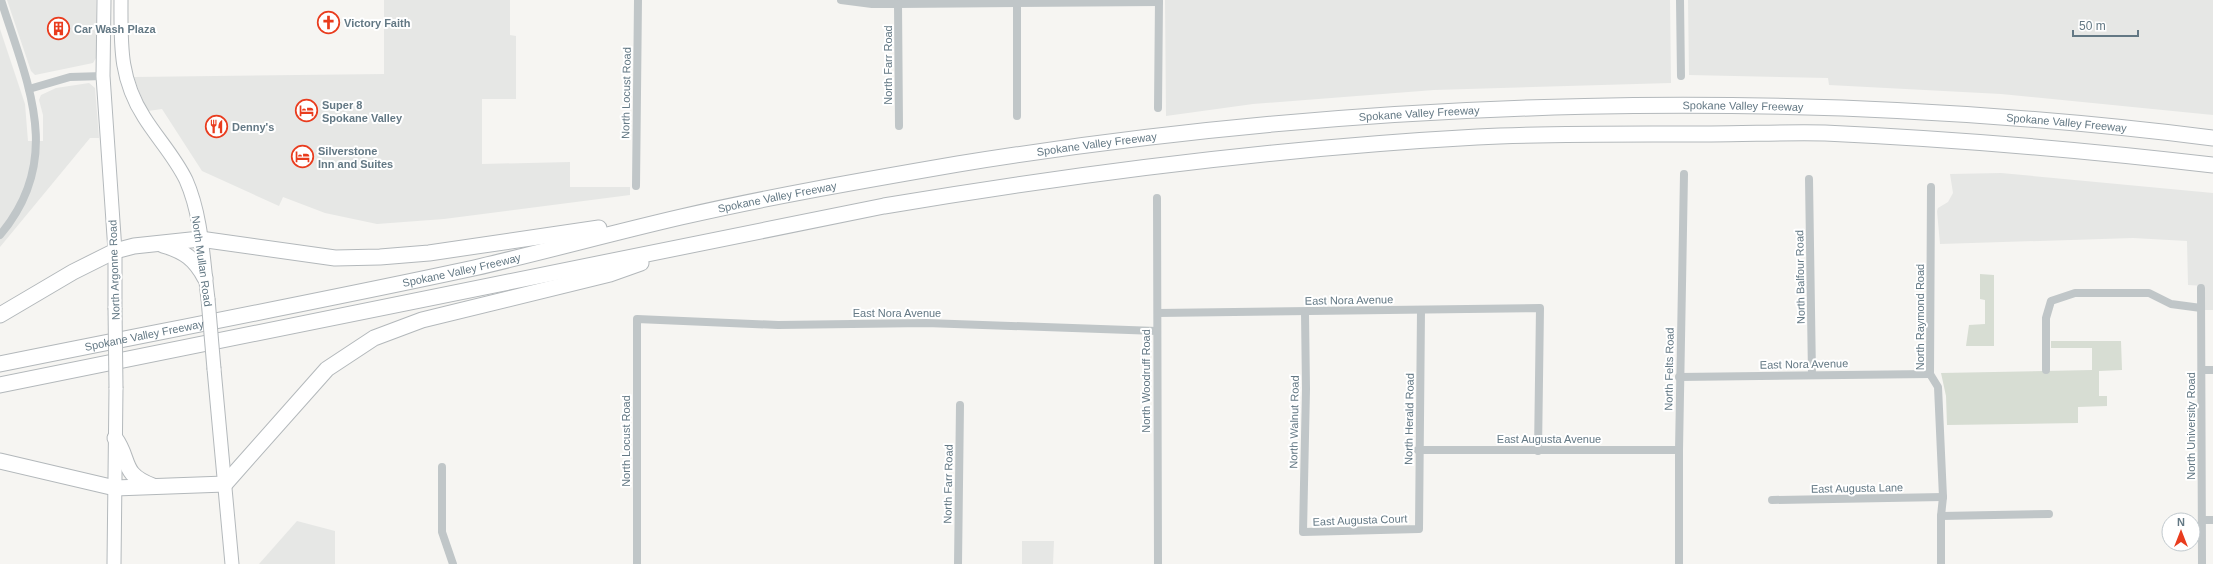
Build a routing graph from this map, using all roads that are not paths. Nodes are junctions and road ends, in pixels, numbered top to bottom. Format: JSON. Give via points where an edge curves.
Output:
{"nodes":[{"id":1,"x":1,"y":0,"type":"edge"},
{"id":2,"x":104,"y":0,"type":"edge"},
{"id":3,"x":121,"y":0,"type":"edge"},
{"id":4,"x":638,"y":0,"type":"edge"},
{"id":5,"x":841,"y":0,"type":"edge"},
{"id":6,"x":1680,"y":0,"type":"edge"},
{"id":7,"x":1159,"y":1,"type":"edge"},
{"id":8,"x":1017,"y":3,"type":"junction"},
{"id":9,"x":898,"y":4,"type":"junction"},
{"id":10,"x":103,"y":76,"type":"junction"},
{"id":11,"x":1681,"y":76,"type":"dead end"},
{"id":12,"x":125,"y":77,"type":"junction"},
{"id":13,"x":29,"y":89,"type":"junction"},
{"id":14,"x":1158,"y":108,"type":"dead end"},
{"id":15,"x":1017,"y":116,"type":"dead end"},
{"id":16,"x":899,"y":126,"type":"dead end"},
{"id":17,"x":2213,"y":138,"type":"edge"},
{"id":18,"x":2213,"y":165,"type":"edge"},
{"id":19,"x":1684,"y":174,"type":"dead end"},
{"id":20,"x":1809,"y":179,"type":"dead end"},
{"id":21,"x":636,"y":186,"type":"dead end"},
{"id":22,"x":1931,"y":187,"type":"dead end"},
{"id":23,"x":1157,"y":198,"type":"dead end"},
{"id":24,"x":684,"y":217,"type":"junction"},
{"id":25,"x":0,"y":234,"type":"edge"},
{"id":26,"x":200,"y":239,"type":"junction"},
{"id":27,"x":160,"y":244,"type":"junction"},
{"id":28,"x":695,"y":244,"type":"junction"},
{"id":29,"x":115,"y":251,"type":"junction"},
{"id":30,"x":205,"y":278,"type":"junction"},
{"id":31,"x":2201,"y":288,"type":"dead end"},
{"id":32,"x":2201,"y":308,"type":"junction"},
{"id":33,"x":1421,"y":310,"type":"junction"},
{"id":34,"x":1305,"y":312,"type":"junction"},
{"id":35,"x":1158,"y":313,"type":"junction"},
{"id":36,"x":0,"y":315,"type":"edge"},
{"id":37,"x":637,"y":319,"type":"joint"},
{"id":38,"x":1157,"y":331,"type":"junction"},
{"id":39,"x":0,"y":364,"type":"edge"},
{"id":40,"x":2046,"y":370,"type":"dead end"},
{"id":41,"x":2202,"y":370,"type":"junction"},
{"id":42,"x":2213,"y":370,"type":"edge"},
{"id":43,"x":1930,"y":374,"type":"junction"},
{"id":44,"x":1812,"y":375,"type":"junction"},
{"id":45,"x":1679,"y":377,"type":"junction"},
{"id":46,"x":0,"y":385,"type":"edge"},
{"id":47,"x":960,"y":405,"type":"dead end"},
{"id":48,"x":115,"y":438,"type":"junction"},
{"id":49,"x":1418,"y":450,"type":"junction"},
{"id":50,"x":1679,"y":450,"type":"junction"},
{"id":51,"x":1538,"y":451,"type":"junction"},
{"id":52,"x":0,"y":461,"type":"edge"},
{"id":53,"x":442,"y":467,"type":"dead end"},
{"id":54,"x":225,"y":484,"type":"junction"},
{"id":55,"x":154,"y":486,"type":"junction"},
{"id":56,"x":115,"y":488,"type":"junction"},
{"id":57,"x":1943,"y":497,"type":"junction"},
{"id":58,"x":1772,"y":500,"type":"dead end"},
{"id":59,"x":2049,"y":514,"type":"dead end"},
{"id":60,"x":1941,"y":516,"type":"junction"},
{"id":61,"x":2202,"y":520,"type":"junction"},
{"id":62,"x":2213,"y":520,"type":"edge"},
{"id":63,"x":1419,"y":529,"type":"joint"},
{"id":64,"x":1303,"y":532,"type":"joint"},
{"id":65,"x":114,"y":564,"type":"edge"},
{"id":66,"x":232,"y":564,"type":"edge"},
{"id":67,"x":454,"y":564,"type":"edge"},
{"id":68,"x":637,"y":564,"type":"edge"},
{"id":69,"x":958,"y":564,"type":"edge"},
{"id":70,"x":1158,"y":564,"type":"edge"},
{"id":71,"x":1679,"y":564,"type":"edge"},
{"id":72,"x":1940,"y":564,"type":"edge"},
{"id":73,"x":2202,"y":564,"type":"edge"}],
"edges":[{"from":1,"to":13,"type":"street"},
{"from":2,"to":10,"type":"main road","name":"North Argonne Road"},
{"from":2,"to":12,"type":"main road","via":[[110,15],[113,61],[121,77]]},
{"from":3,"to":12,"type":"main road","via":[[121,50]]},
{"from":4,"to":21,"type":"street","name":"North Locust Road"},
{"from":5,"to":9,"type":"street"},
{"from":6,"to":11,"type":"street"},
{"from":7,"to":8,"type":"street"},
{"from":7,"to":14,"type":"street"},
{"from":8,"to":9,"type":"street"},
{"from":8,"to":15,"type":"street"},
{"from":9,"to":16,"type":"street","name":"North Farr Road"},
{"from":10,"to":13,"type":"street","via":[[70,77]]},
{"from":10,"to":29,"type":"main road","name":"North Argonne Road"},
{"from":12,"to":26,"type":"main road","name":"North Mullan Road","via":[[144,117],[186,180]]},
{"from":13,"to":25,"type":"street","via":[[37,129],[33,168],[20,205]]},
{"from":17,"to":24,"type":"highway","name":"Spokane Valley Freeway","via":[[2009,118],[1859,110],[1673,106],[1476,111],[1292,123],[1106,143],[863,181]]},
{"from":18,"to":28,"type":"highway","name":"Spokane Valley Freeway","via":[[2064,148],[1822,133],[1584,133],[1476,137],[1247,156],[1003,186],[884,206]]},
{"from":19,"to":45,"type":"street","name":"North Felts Road"},
{"from":20,"to":44,"type":"street","name":"North Balfour Road"},
{"from":22,"to":43,"type":"street","name":"North Raymond Road"},
{"from":23,"to":35,"type":"street","name":"North Woodruff Road"},
{"from":24,"to":26,"type":"highway","via":[[429,253],[380,257],[335,258]]},
{"from":24,"to":39,"type":"highway","name":"Spokane Valley Freeway","via":[[476,267]]},
{"from":26,"to":27,"type":"highway"},
{"from":26,"to":30,"type":"main road","name":"North Mullan Road"},
{"from":27,"to":29,"type":"highway"},
{"from":27,"to":30,"type":"highway","via":[[188,255]]},
{"from":28,"to":46,"type":"highway","name":"Spokane Valley Freeway"},
{"from":28,"to":54,"type":"highway","via":[[610,274],[422,320],[374,338],[327,369]]},
{"from":29,"to":36,"type":"highway","via":[[73,272]]},
{"from":29,"to":48,"type":"main road","name":"North Argonne Road","bridge":true},
{"from":30,"to":54,"type":"main road","name":"North Mullan Road","bridge":true},
{"from":31,"to":32,"type":"street","name":"North University Road"},
{"from":32,"to":40,"type":"street","via":[[2171,304],[2149,293],[2075,293],[2051,301],[2046,318]]},
{"from":32,"to":41,"type":"street","name":"North University Road"},
{"from":33,"to":34,"type":"street","name":"East Nora Avenue"},
{"from":33,"to":49,"type":"street","name":"North Herald Road"},
{"from":33,"to":51,"type":"street","name":"East Nora Avenue","via":[[1540,308]]},
{"from":34,"to":35,"type":"street","name":"East Nora Avenue"},
{"from":34,"to":64,"type":"street","name":"North Walnut Road"},
{"from":35,"to":38,"type":"street","name":"North Woodruff Road"},
{"from":37,"to":38,"type":"street","name":"East Nora Avenue","via":[[778,325],[926,323]]},
{"from":37,"to":68,"type":"street","name":"North Locust Road"},
{"from":38,"to":70,"type":"street","name":"North Woodruff Road"},
{"from":41,"to":42,"type":"street"},
{"from":41,"to":61,"type":"street","name":"North University Road"},
{"from":43,"to":44,"type":"street","name":"East Nora Avenue"},
{"from":43,"to":57,"type":"street","name":"North Raymond Road","via":[[1938,387]]},
{"from":44,"to":45,"type":"street","name":"East Nora Avenue"},
{"from":45,"to":50,"type":"street","name":"North Felts Road"},
{"from":47,"to":69,"type":"street","name":"North Farr Road"},
{"from":48,"to":55,"type":"highway","via":[[121,446],[128,470],[140,480]]},
{"from":48,"to":56,"type":"main road","name":"North Argonne Road"},
{"from":49,"to":51,"type":"street","name":"East Augusta Avenue"},
{"from":49,"to":63,"type":"street","name":"North Herald Road"},
{"from":50,"to":51,"type":"street","name":"East Augusta Avenue"},
{"from":50,"to":71,"type":"street","name":"North Felts Road"},
{"from":52,"to":56,"type":"highway"},
{"from":53,"to":67,"type":"street","via":[[442,532]]},
{"from":54,"to":55,"type":"highway"},
{"from":54,"to":66,"type":"main road","name":"North Mullan Road"},
{"from":55,"to":56,"type":"highway"},
{"from":56,"to":65,"type":"main road","name":"North Argonne Road"},
{"from":57,"to":58,"type":"street","name":"East Augusta Lane"},
{"from":57,"to":60,"type":"street","name":"North Raymond Road"},
{"from":59,"to":60,"type":"street"},
{"from":60,"to":72,"type":"street","name":"North Raymond Road"},
{"from":61,"to":62,"type":"street"},
{"from":61,"to":73,"type":"street","name":"North University Road"},
{"from":63,"to":64,"type":"street","name":"East Augusta Court"}]}
